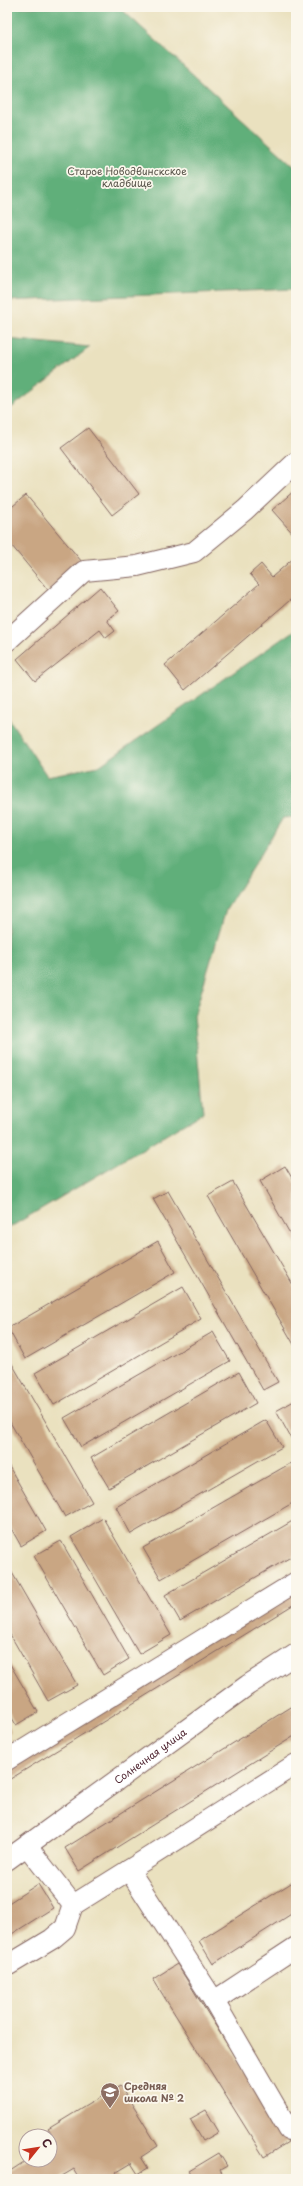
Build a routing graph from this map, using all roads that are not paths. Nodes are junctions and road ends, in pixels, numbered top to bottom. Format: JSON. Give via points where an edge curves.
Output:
{"nodes":[{"id":1,"x":296,"y":462,"type":"edge"},
{"id":2,"x":7,"y":641,"type":"edge"},
{"id":3,"x":296,"y":1582,"type":"edge"},
{"id":4,"x":296,"y":1654,"type":"edge"},
{"id":5,"x":7,"y":1760,"type":"edge"},
{"id":6,"x":296,"y":1764,"type":"edge"},
{"id":7,"x":27,"y":1846,"type":"junction"},
{"id":8,"x":7,"y":1860,"type":"edge"},
{"id":9,"x":129,"y":1870,"type":"junction"},
{"id":10,"x":73,"y":1905,"type":"junction"},
{"id":11,"x":296,"y":1947,"type":"edge"},
{"id":12,"x":7,"y":1966,"type":"edge"},
{"id":13,"x":214,"y":2001,"type":"junction"},
{"id":14,"x":296,"y":2128,"type":"edge"}],
"edges":[{"from":1,"to":2,"type":"street","via":[[245,510],[194,552],[137,566],[84,571]]},
{"from":3,"to":5,"type":"street"},
{"from":4,"to":7,"type":"street","name":"Солнечная улица","via":[[248,1684]]},
{"from":6,"to":9,"type":"street"},
{"from":7,"to":8,"type":"street","name":"Солнечная улица"},
{"from":7,"to":10,"type":"street"},
{"from":9,"to":10,"type":"street"},
{"from":9,"to":13,"type":"street"},
{"from":10,"to":12,"type":"street","via":[[65,1928],[52,1939]]},
{"from":11,"to":13,"type":"street"},
{"from":13,"to":14,"type":"street","via":[[288,2130]]}]}
